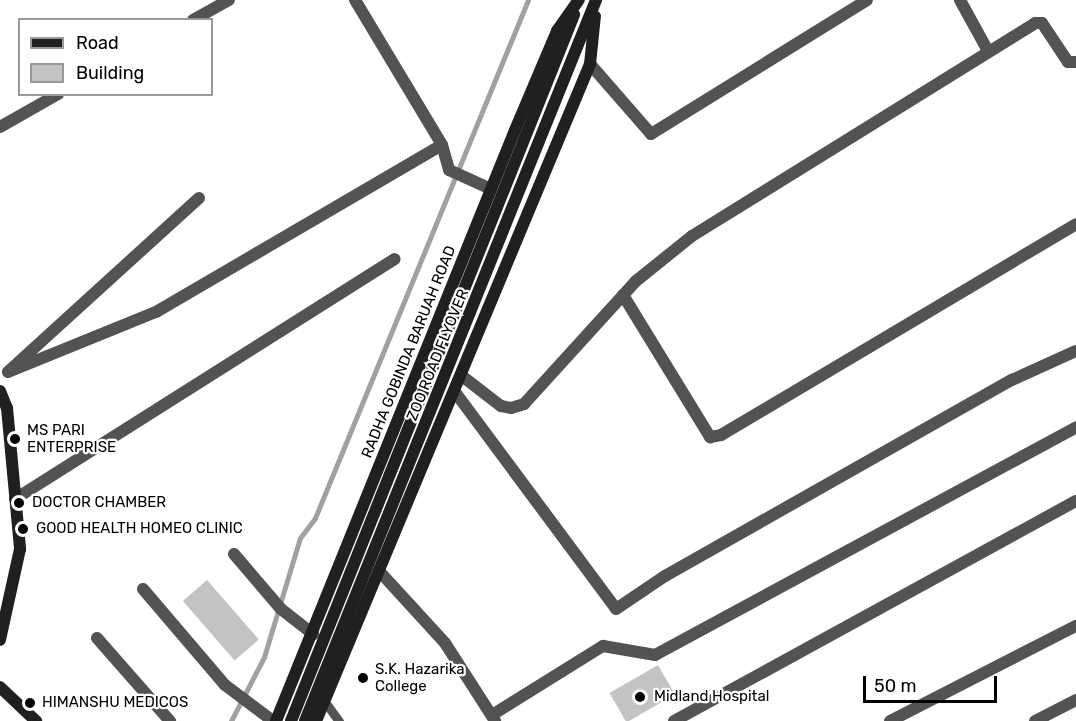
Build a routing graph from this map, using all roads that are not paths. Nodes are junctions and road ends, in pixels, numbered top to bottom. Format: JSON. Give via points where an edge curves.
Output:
{"nodes":[{"id":1,"x":229,"y":0,"type":"edge"},
{"id":2,"x":355,"y":0,"type":"edge"},
{"id":3,"x":580,"y":0,"type":"edge"},
{"id":4,"x":596,"y":0,"type":"edge"},
{"id":5,"x":867,"y":0,"type":"edge"},
{"id":6,"x":960,"y":0,"type":"edge"},
{"id":7,"x":198,"y":18,"type":"edge"},
{"id":8,"x":988,"y":51,"type":"junction"},
{"id":9,"x":1076,"y":62,"type":"edge"},
{"id":10,"x":590,"y":64,"type":"junction"},
{"id":11,"x":54,"y":96,"type":"edge"},
{"id":12,"x":0,"y":127,"type":"edge"},
{"id":13,"x":442,"y":145,"type":"junction"},
{"id":14,"x":491,"y":189,"type":"junction"},
{"id":15,"x":199,"y":198,"type":"dead end"},
{"id":16,"x":1076,"y":224,"type":"edge"},
{"id":17,"x":394,"y":259,"type":"dead end"},
{"id":18,"x":622,"y":295,"type":"junction"},
{"id":19,"x":1076,"y":351,"type":"edge"},
{"id":20,"x":462,"y":376,"type":"junction"},
{"id":21,"x":0,"y":391,"type":"edge"},
{"id":22,"x":455,"y":393,"type":"junction"},
{"id":23,"x":1076,"y":427,"type":"edge"},
{"id":24,"x":15,"y":499,"type":"junction"},
{"id":25,"x":1076,"y":501,"type":"edge"},
{"id":26,"x":234,"y":554,"type":"dead end"},
{"id":27,"x":380,"y":572,"type":"junction"},
{"id":28,"x":143,"y":589,"type":"dead end"},
{"id":29,"x":1076,"y":626,"type":"edge"},
{"id":30,"x":313,"y":634,"type":"junction"},
{"id":31,"x":97,"y":638,"type":"dead end"},
{"id":32,"x":0,"y":640,"type":"edge"},
{"id":33,"x":0,"y":687,"type":"edge"},
{"id":34,"x":1076,"y":700,"type":"edge"},
{"id":35,"x":325,"y":702,"type":"junction"},
{"id":36,"x":494,"y":718,"type":"edge"},
{"id":37,"x":36,"y":721,"type":"edge"},
{"id":38,"x":170,"y":721,"type":"edge"},
{"id":39,"x":275,"y":721,"type":"edge"},
{"id":40,"x":291,"y":721,"type":"edge"},
{"id":41,"x":306,"y":721,"type":"edge"},
{"id":42,"x":316,"y":721,"type":"edge"},
{"id":43,"x":339,"y":721,"type":"edge"},
{"id":44,"x":674,"y":721,"type":"edge"},
{"id":45,"x":890,"y":721,"type":"edge"},
{"id":46,"x":1035,"y":721,"type":"edge"}],
"edges":[{"from":1,"to":7,"type":"street"},
{"from":2,"to":13,"type":"street"},
{"from":3,"to":14,"type":"main road","name":"RADHA GOBINDA BARUAH ROAD","via":[[557,31]]},
{"from":3,"to":40,"type":"main road","name":"ZOO ROAD FLYOVER"},
{"from":4,"to":10,"type":"main road"},
{"from":4,"to":41,"type":"main road","name":"ZOO ROAD FLYOVER"},
{"from":5,"to":10,"type":"street","via":[[651,134]]},
{"from":6,"to":8,"type":"street"},
{"from":8,"to":9,"type":"street","via":[[1035,22],[1042,23],[1068,62]]},
{"from":8,"to":18,"type":"street","via":[[692,236]]},
{"from":10,"to":20,"type":"main road"},
{"from":11,"to":12,"type":"street"},
{"from":13,"to":14,"type":"street","via":[[449,170]]},
{"from":13,"to":15,"type":"street","via":[[156,312],[8,372]]},
{"from":14,"to":30,"type":"main road","name":"RADHA GOBINDA BARUAH ROAD"},
{"from":16,"to":18,"type":"street","via":[[721,435],[710,437]]},
{"from":17,"to":24,"type":"street"},
{"from":18,"to":20,"type":"street","via":[[518,407],[501,406]]},
{"from":19,"to":22,"type":"street","via":[[1012,380],[665,576],[616,609]]},
{"from":20,"to":22,"type":"main road"},
{"from":21,"to":24,"type":"main road","via":[[7,408]]},
{"from":22,"to":27,"type":"main road"},
{"from":23,"to":36,"type":"street","via":[[655,655],[603,646]]},
{"from":24,"to":32,"type":"main road","via":[[20,549]]},
{"from":25,"to":44,"type":"street"},
{"from":26,"to":30,"type":"street","via":[[281,609]]},
{"from":27,"to":35,"type":"main road"},
{"from":27,"to":36,"type":"street","via":[[445,643]]},
{"from":28,"to":39,"type":"street","via":[[225,685]]},
{"from":29,"to":45,"type":"street"},
{"from":30,"to":39,"type":"main road","name":"RADHA GOBINDA BARUAH ROAD"},
{"from":31,"to":38,"type":"street"},
{"from":33,"to":37,"type":"main road"},
{"from":34,"to":46,"type":"street"},
{"from":35,"to":42,"type":"main road"},
{"from":35,"to":43,"type":"lane"}]}
